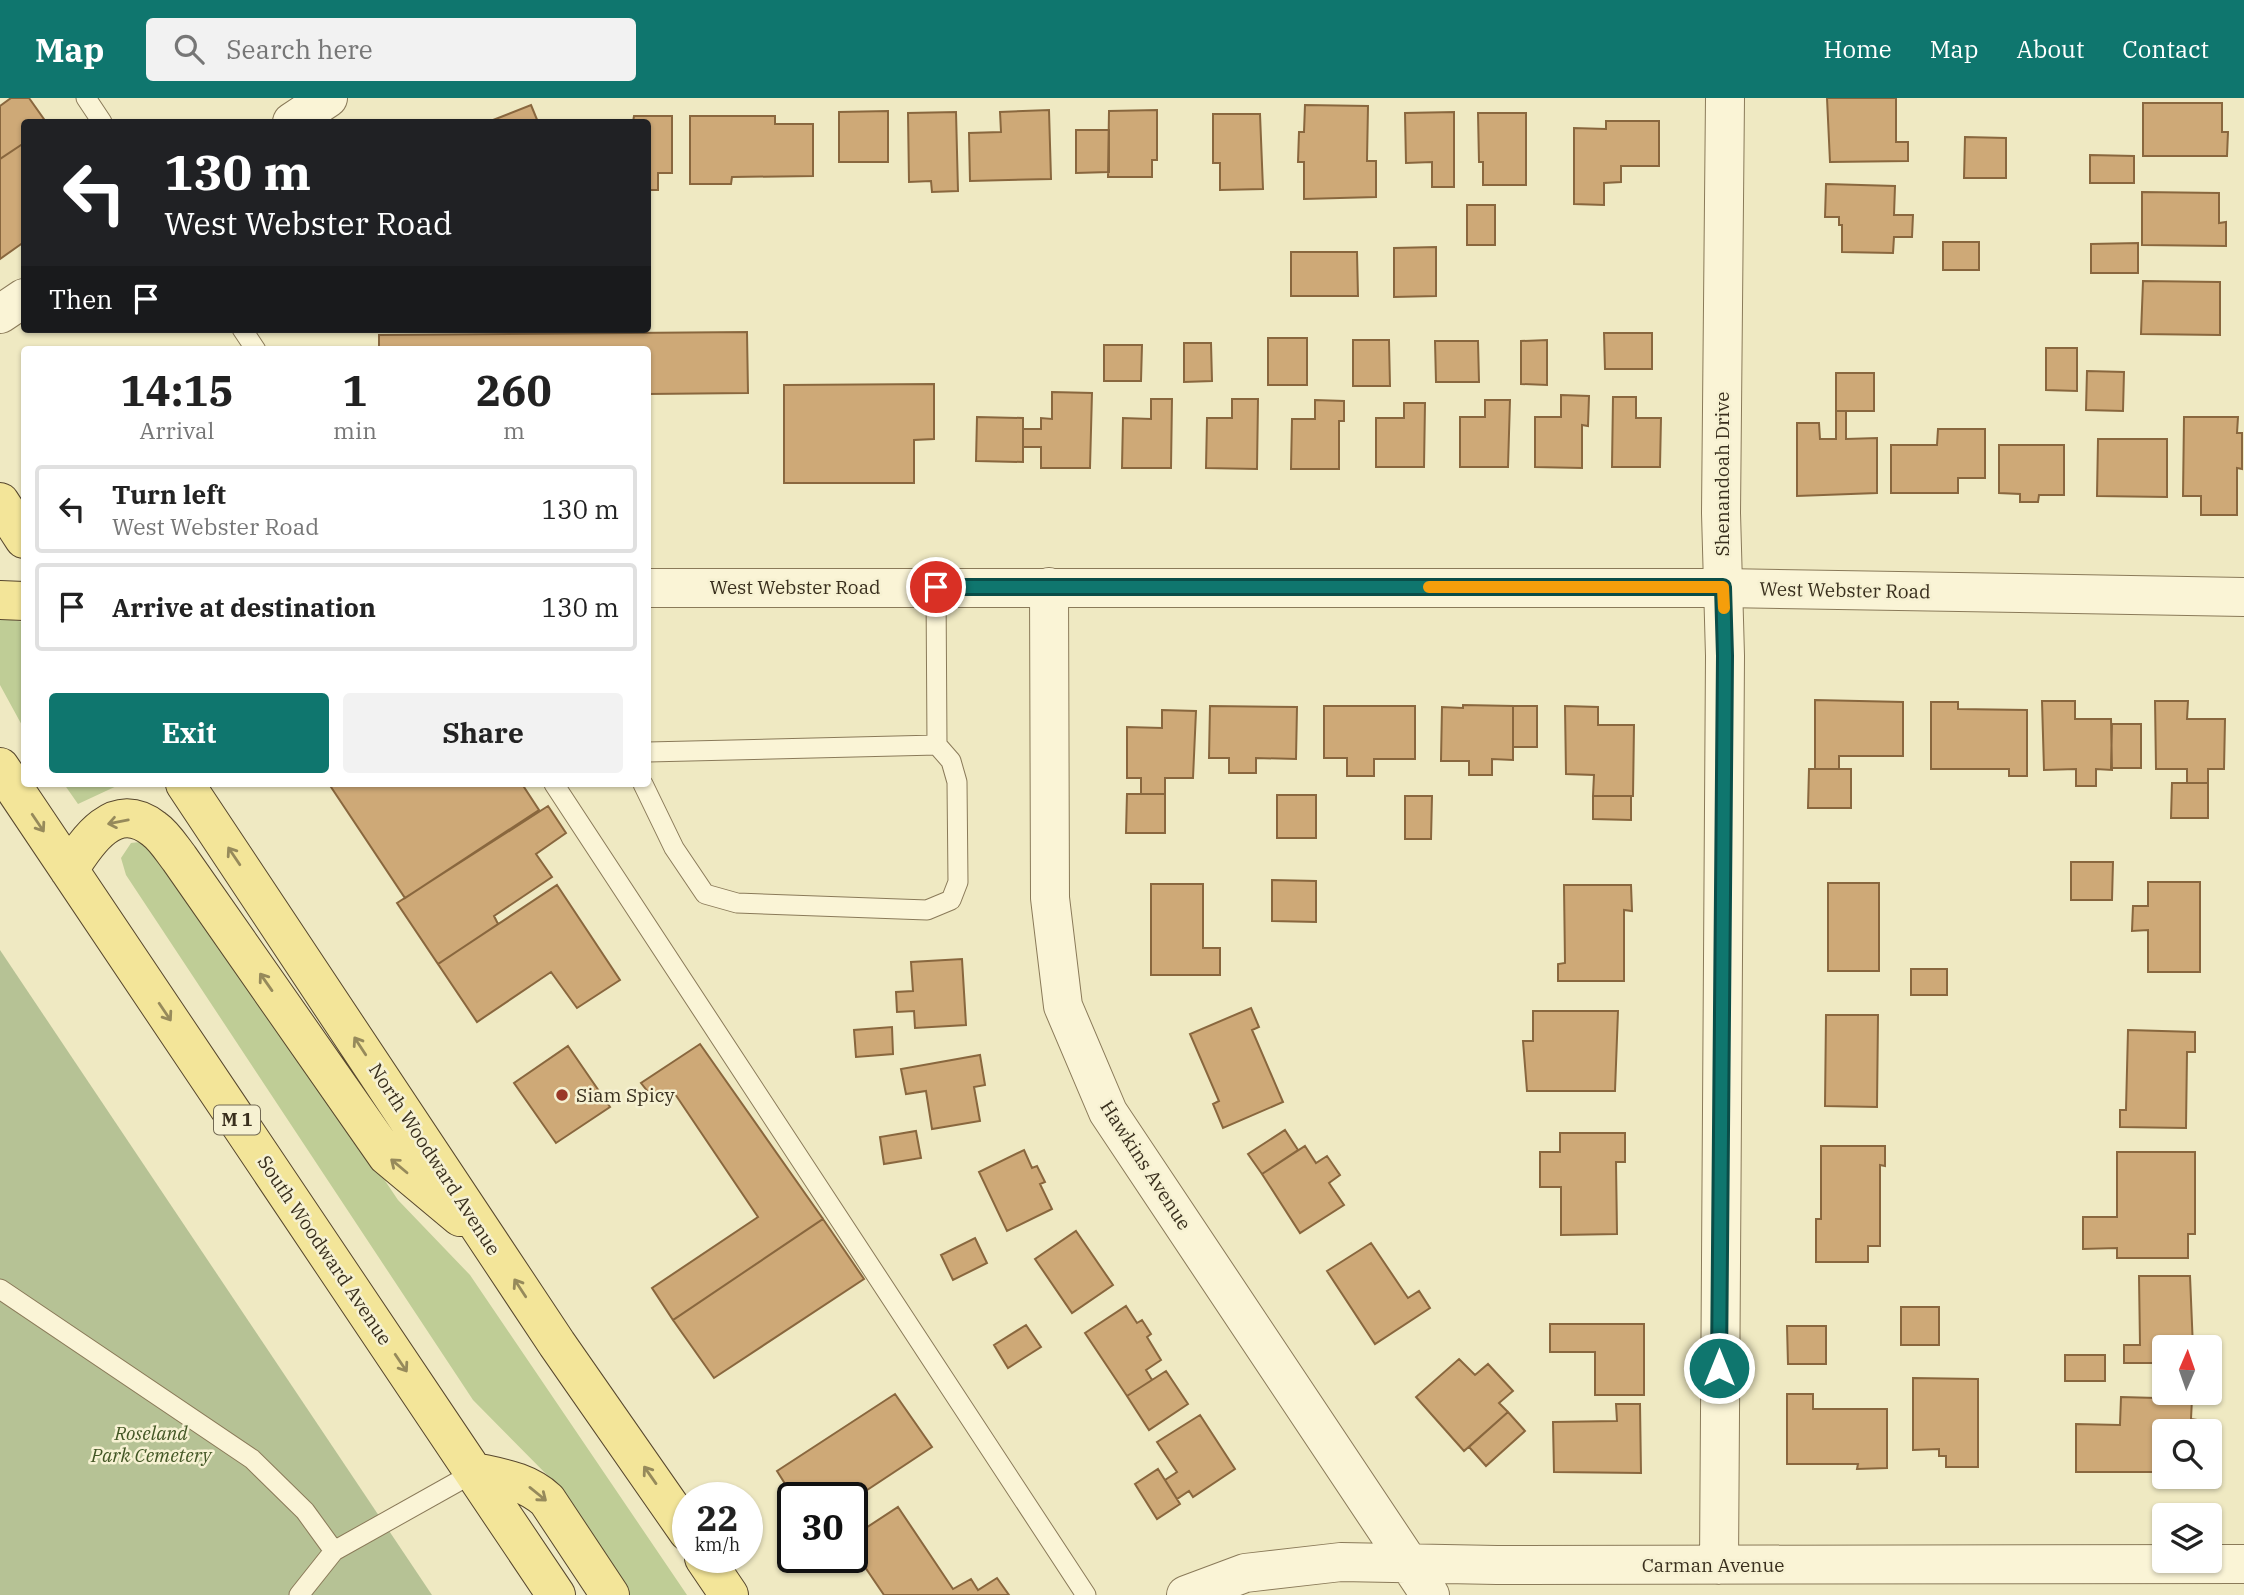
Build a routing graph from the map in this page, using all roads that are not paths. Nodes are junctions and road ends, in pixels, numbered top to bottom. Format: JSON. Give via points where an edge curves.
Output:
{"nodes":[{"id":1,"x":86,"y":98,"type":"edge"},
{"id":2,"x":328,"y":98,"type":"edge"},
{"id":3,"x":1725,"y":98,"type":"edge"},
{"id":4,"x":100,"y":119,"type":"edge"},
{"id":5,"x":296,"y":119,"type":"edge"},
{"id":6,"x":21,"y":300,"type":"edge"},
{"id":7,"x":0,"y":314,"type":"edge"},
{"id":8,"x":0,"y":502,"type":"edge"},
{"id":9,"x":21,"y":534,"type":"edge"},
{"id":10,"x":936,"y":587,"type":"junction"},
{"id":11,"x":1049,"y":587,"type":"junction"},
{"id":12,"x":1723,"y":587,"type":"junction"},
{"id":13,"x":651,"y":588,"type":"edge"},
{"id":14,"x":2244,"y":597,"type":"edge"},
{"id":15,"x":0,"y":600,"type":"edge"},
{"id":16,"x":21,"y":601,"type":"edge"},
{"id":17,"x":937,"y":745,"type":"junction"},
{"id":18,"x":651,"y":752,"type":"edge"},
{"id":19,"x":0,"y":767,"type":"edge"},
{"id":20,"x":187,"y":787,"type":"edge"},
{"id":21,"x":556,"y":787,"type":"edge"},
{"id":22,"x":644,"y":787,"type":"edge"},
{"id":23,"x":69,"y":870,"type":"junction"},
{"id":24,"x":489,"y":1241,"type":"junction"},
{"id":25,"x":0,"y":1289,"type":"edge"},
{"id":26,"x":475,"y":1472,"type":"junction"},
{"id":27,"x":672,"y":1509,"type":"edge"},
{"id":28,"x":334,"y":1551,"type":"junction"},
{"id":29,"x":1718,"y":1564,"type":"junction"},
{"id":30,"x":2244,"y":1564,"type":"edge"},
{"id":31,"x":714,"y":1573,"type":"edge"},
{"id":32,"x":1420,"y":1580,"type":"edge"},
{"id":33,"x":299,"y":1595,"type":"edge"},
{"id":34,"x":556,"y":1595,"type":"edge"},
{"id":35,"x":610,"y":1595,"type":"edge"},
{"id":36,"x":729,"y":1595,"type":"edge"},
{"id":37,"x":1086,"y":1595,"type":"edge"},
{"id":38,"x":1186,"y":1595,"type":"edge"}],
"edges":[{"from":1,"to":4,"type":"lane"},
{"from":2,"to":5,"type":"street"},
{"from":3,"to":12,"type":"street","name":"Shenandoah Drive"},
{"from":6,"to":7,"type":"street"},
{"from":8,"to":9,"type":"main road"},
{"from":10,"to":11,"type":"street","name":"West Webster Road"},
{"from":10,"to":13,"type":"street","name":"West Webster Road"},
{"from":10,"to":17,"type":"lane"},
{"from":11,"to":12,"type":"street","name":"West Webster Road"},
{"from":11,"to":32,"type":"street","name":"Hawkins Avenue","via":[[1050,898],[1063,1006],[1108,1112]]},
{"from":12,"to":14,"type":"street","name":"West Webster Road"},
{"from":12,"to":29,"type":"street","name":"Shenandoah Drive"},
{"from":15,"to":16,"type":"main road"},
{"from":17,"to":18,"type":"lane"},
{"from":17,"to":22,"type":"lane","via":[[951,761],[957,782],[958,883],[951,900],[927,910],[737,903],[705,894],[674,848]]},
{"from":19,"to":23,"type":"main road","name":"South Woodward Avenue","number":"M 1","one_way":true},
{"from":24,"to":20,"type":"main road","name":"North Woodward Avenue","one_way":true},
{"from":21,"to":37,"type":"lane"},
{"from":24,"to":23,"type":"main road","one_way":true,"via":[[387,1156],[180,858],[153,828],[128,819],[109,823],[90,835]]},
{"from":23,"to":26,"type":"main road","name":"South Woodward Avenue","number":"M 1","one_way":true},
{"from":27,"to":24,"type":"main road","name":"North Woodward Avenue","one_way":true},
{"from":25,"to":28,"type":"lane","via":[[252,1459],[305,1511]]},
{"from":26,"to":28,"type":"lane"},
{"from":26,"to":34,"type":"main road","name":"South Woodward Avenue","number":"M 1"},
{"from":26,"to":35,"type":"main road","one_way":true,"via":[[516,1480],[547,1500]]},
{"from":28,"to":33,"type":"lane"},
{"from":29,"to":30,"type":"street","name":"Carman Avenue"},
{"from":29,"to":32,"type":"street","name":"Carman Avenue"},
{"from":31,"to":36,"type":"main road"},
{"from":32,"to":38,"type":"street","name":"Carman Avenue","via":[[1341,1562],[1245,1573]]}]}
